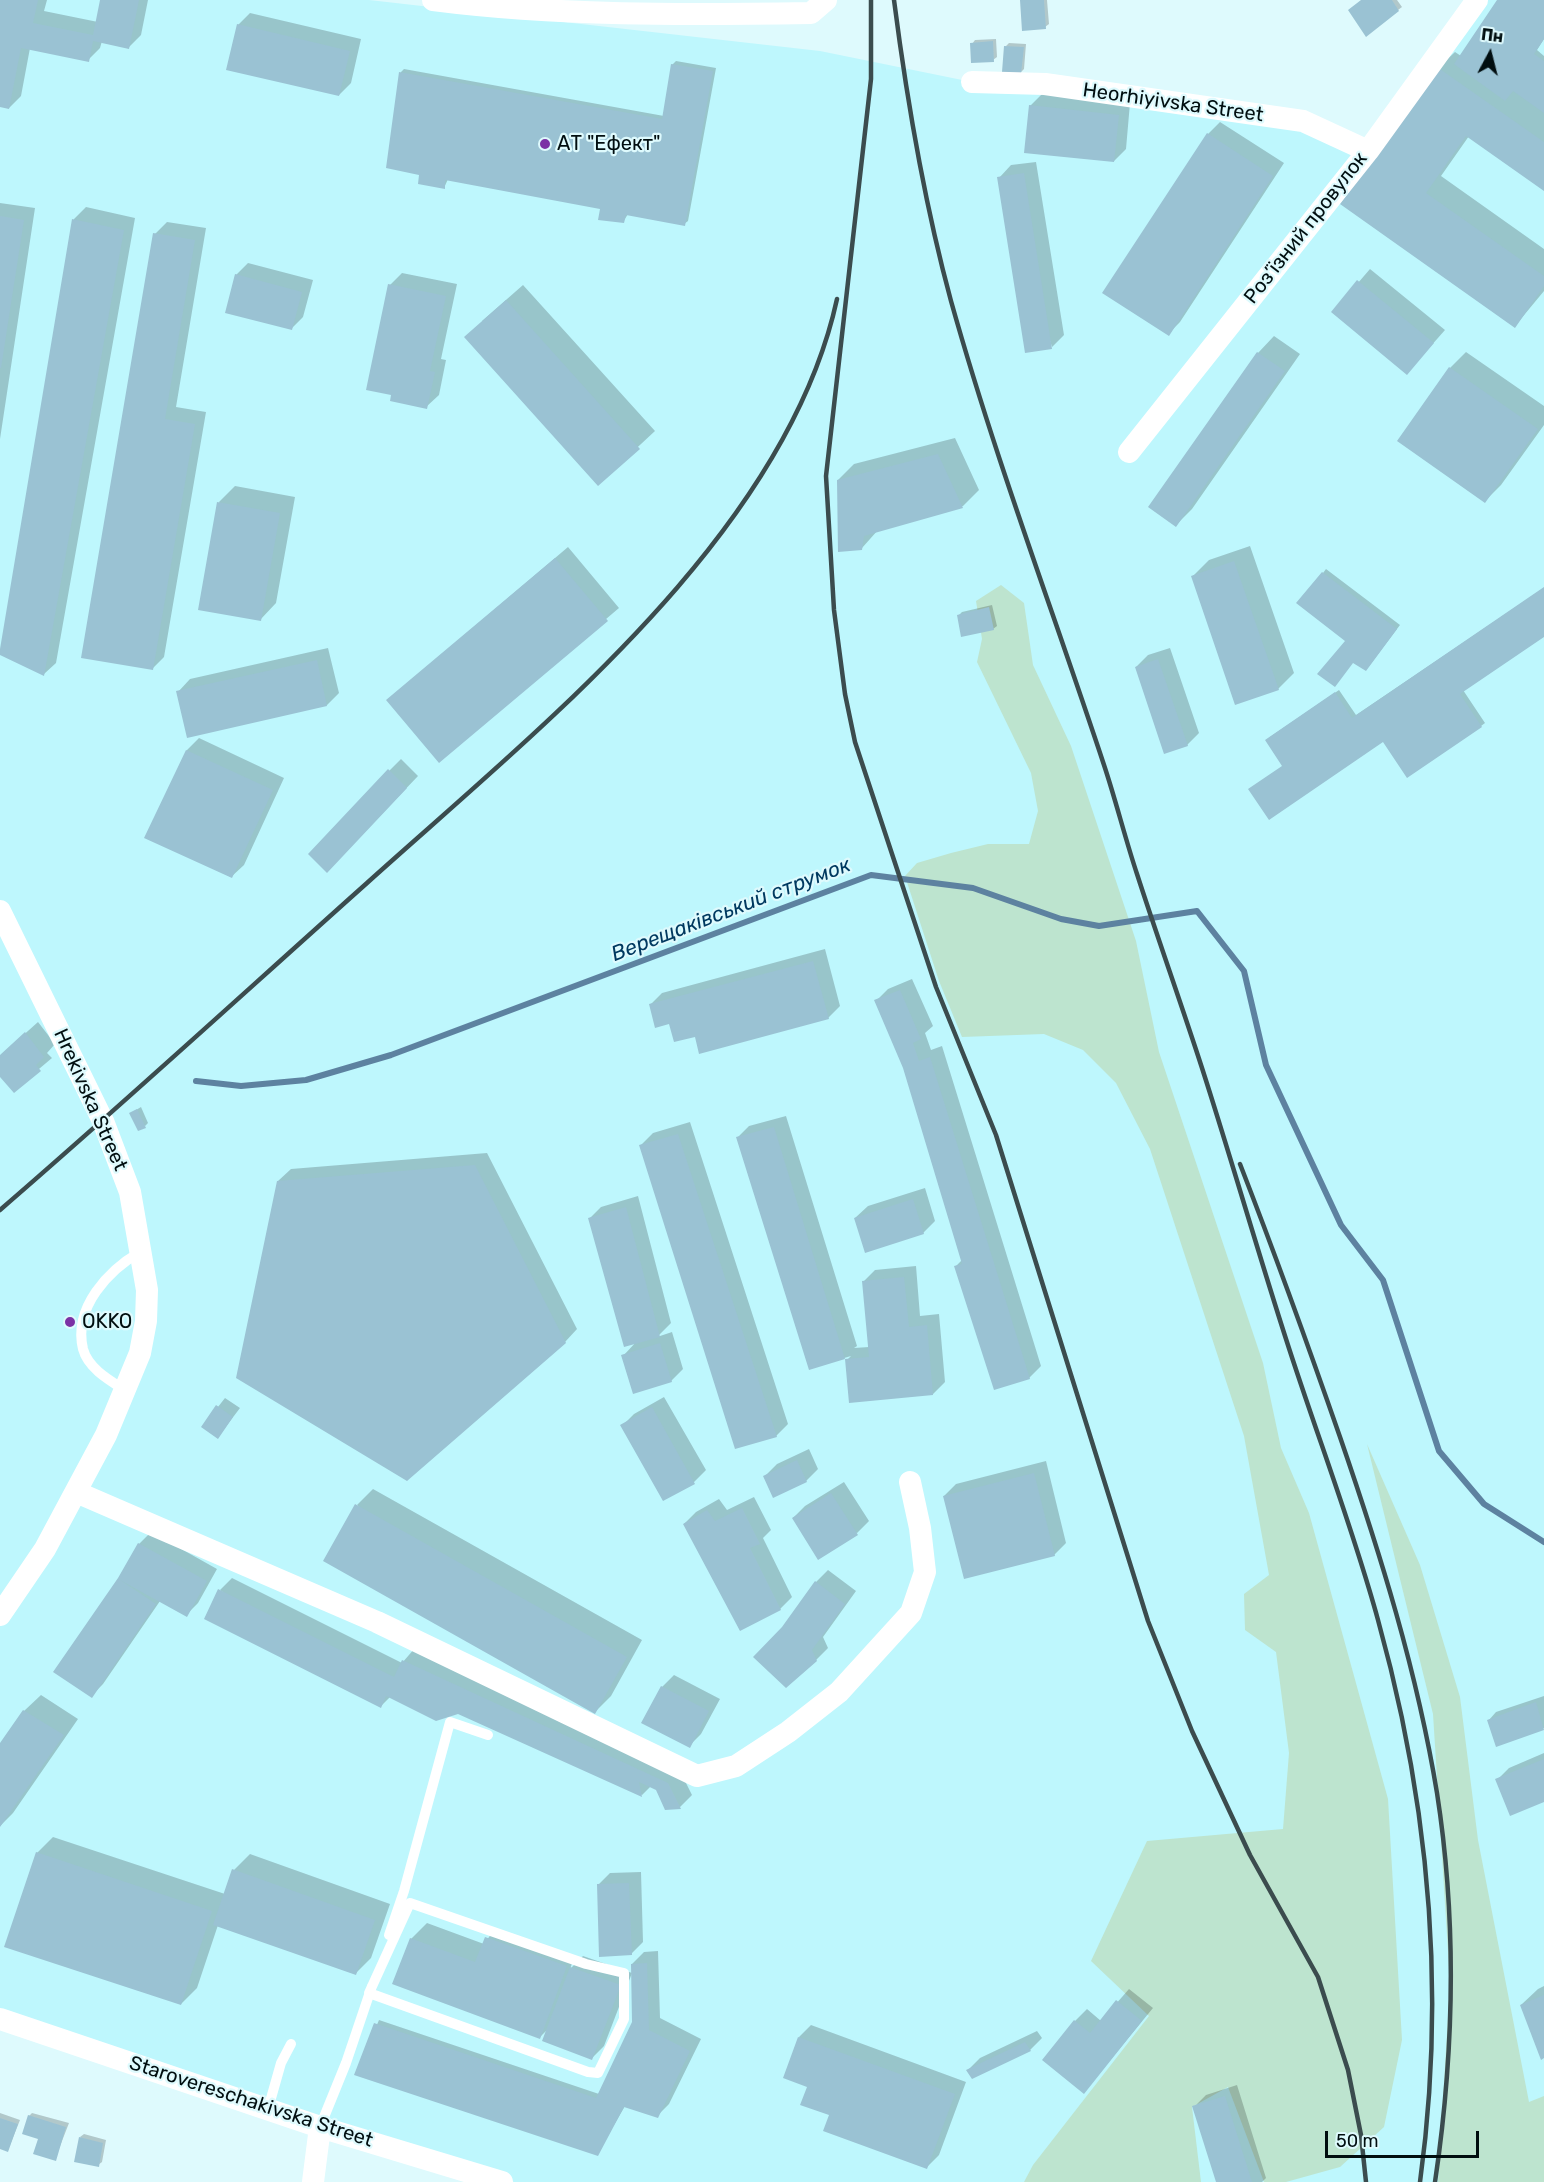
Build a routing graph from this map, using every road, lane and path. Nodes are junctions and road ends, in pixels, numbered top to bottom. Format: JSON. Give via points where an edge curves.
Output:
{"nodes":[{"id":1,"x":433,"y":0,"type":"edge"},
{"id":2,"x":1477,"y":0,"type":"edge"},
{"id":3,"x":819,"y":6,"type":"edge"},
{"id":4,"x":668,"y":8,"type":"edge"},
{"id":5,"x":972,"y":82,"type":"dead end"},
{"id":6,"x":1368,"y":151,"type":"junction"},
{"id":7,"x":1129,"y":452,"type":"dead end"},
{"id":8,"x":0,"y":911,"type":"edge"},
{"id":9,"x":141,"y":1252,"type":"junction"},
{"id":10,"x":125,"y":1390,"type":"junction"},
{"id":11,"x":910,"y":1482,"type":"dead end"},
{"id":12,"x":76,"y":1492,"type":"junction"},
{"id":13,"x":0,"y":1616,"type":"edge"},
{"id":14,"x":488,"y":1735,"type":"dead end"},
{"id":15,"x":369,"y":1993,"type":"junction"},
{"id":16,"x":0,"y":2019,"type":"edge"},
{"id":17,"x":291,"y":2044,"type":"dead end"},
{"id":18,"x":268,"y":2109,"type":"junction"},
{"id":19,"x":320,"y":2127,"type":"junction"},
{"id":20,"x":314,"y":2182,"type":"edge"},
{"id":21,"x":502,"y":2182,"type":"edge"}],
"edges":[{"from":1,"to":4,"type":"street","via":[[480,6]]},
{"from":2,"to":6,"type":"street","name":"Роз’їзний провулок"},
{"from":3,"to":4,"type":"street"},
{"from":5,"to":6,"type":"street","name":"Heorhiyivska Street","via":[[1045,84],[1303,121]]},
{"from":6,"to":7,"type":"street","name":"Роз’їзний провулок"},
{"from":8,"to":9,"type":"street","name":"Hrekivska Street","via":[[103,1121],[130,1192]]},
{"from":9,"to":10,"type":"street","name":"Hrekivska Street","via":[[147,1290],[146,1322],[140,1353]]},
{"from":9,"to":10,"type":"lane","via":[[118,1264],[101,1283],[91,1300],[83,1331],[83,1349],[89,1360],[98,1372]]},
{"from":10,"to":12,"type":"street","name":"Hrekivska Street"},
{"from":11,"to":12,"type":"street","via":[[924,1572],[911,1613],[839,1692],[788,1732],[736,1766],[697,1776],[377,1622]]},
{"from":12,"to":13,"type":"street","name":"Hrekivska Street","via":[[45,1549]]},
{"from":14,"to":15,"type":"lane","via":[[450,1722],[404,1891]]},
{"from":15,"to":15,"type":"lane","via":[[588,2072],[598,2073],[624,2019],[624,1973],[586,1964],[410,1903]]},
{"from":15,"to":19,"type":"lane"},
{"from":16,"to":18,"type":"street","name":"Starovereschakivska Street"},
{"from":17,"to":18,"type":"lane","via":[[281,2063]]},
{"from":18,"to":19,"type":"street","name":"Starovereschakivska Street"},
{"from":19,"to":20,"type":"street"},
{"from":19,"to":21,"type":"street","name":"Starovereschakivska Street"}]}
